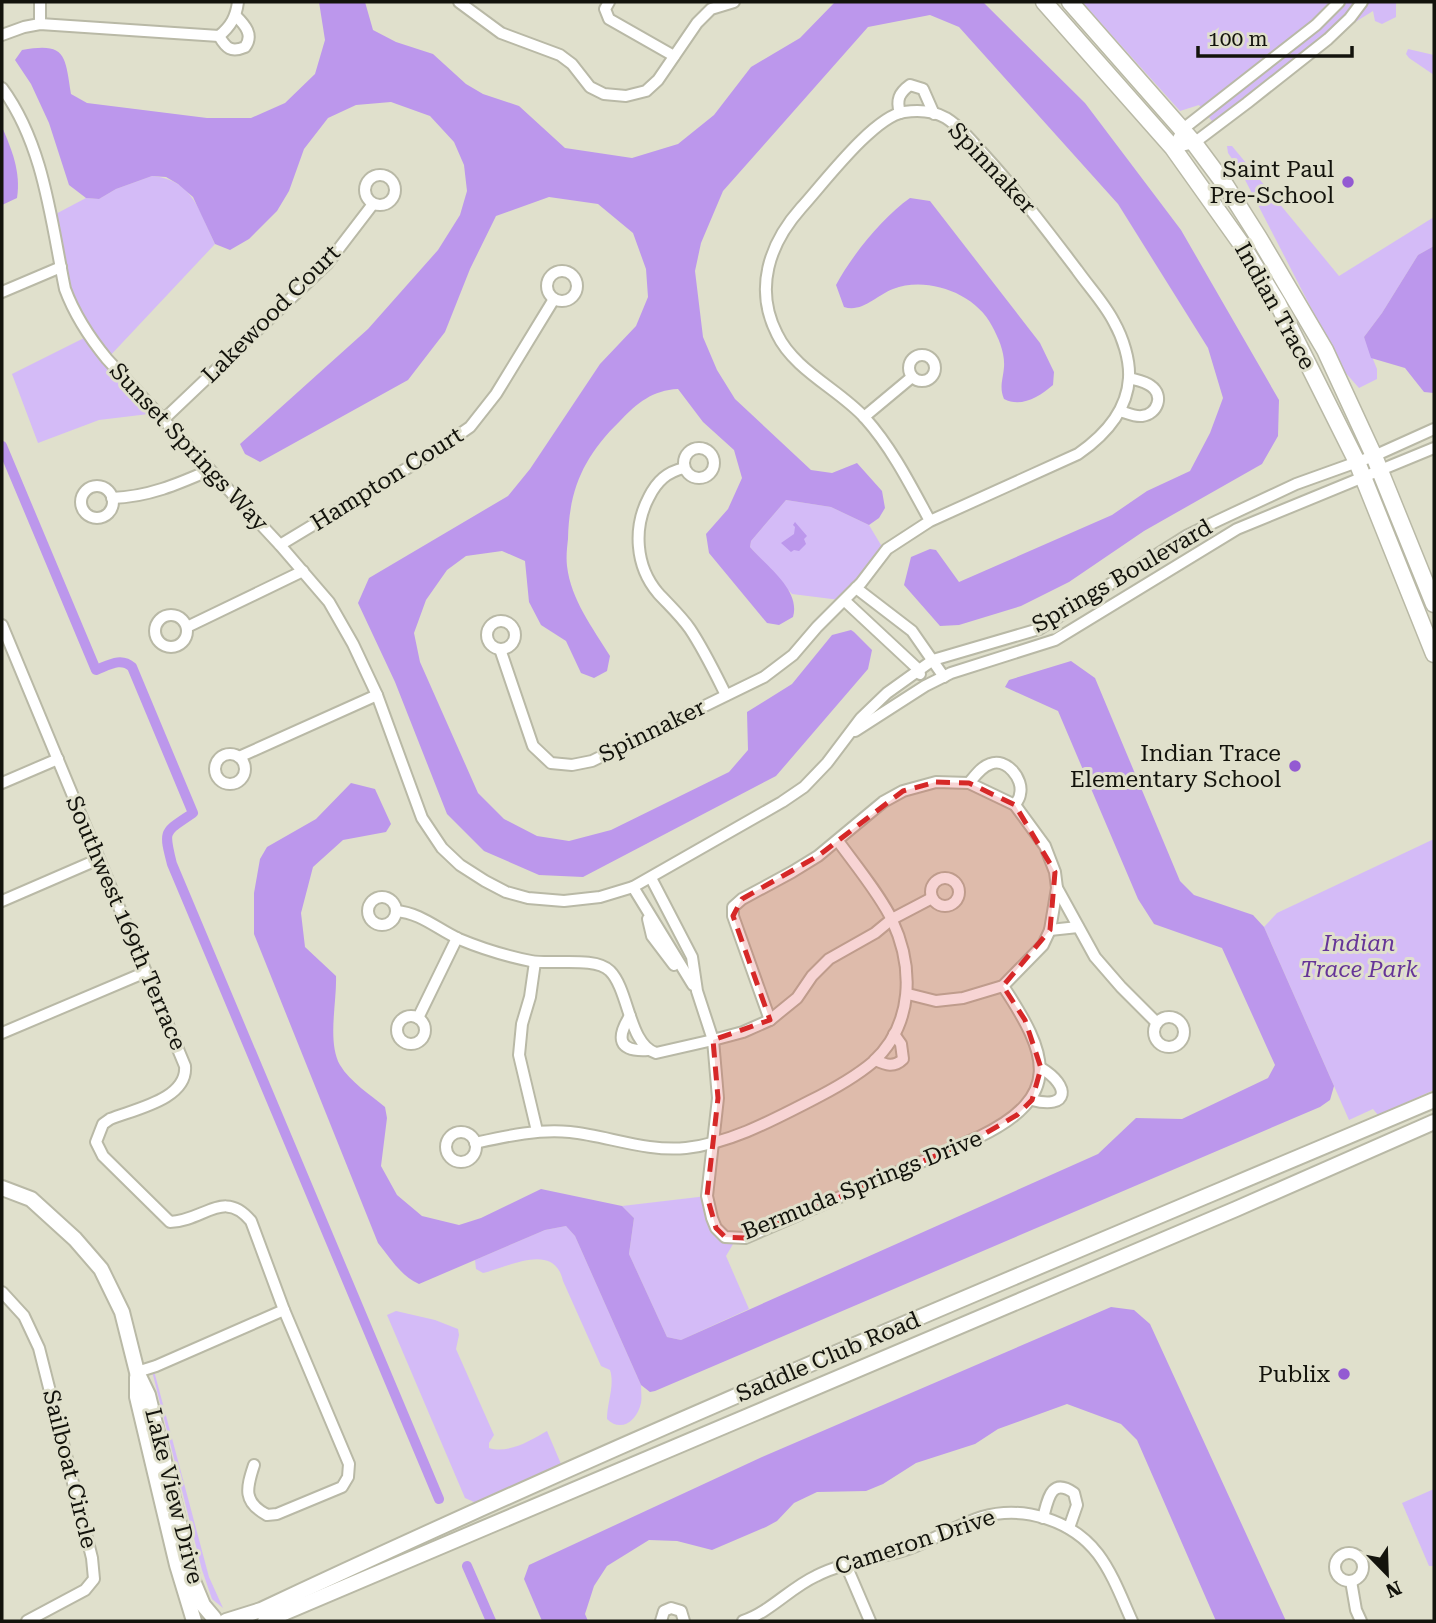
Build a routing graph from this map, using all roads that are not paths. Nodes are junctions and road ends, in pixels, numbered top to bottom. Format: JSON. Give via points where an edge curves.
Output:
{"nodes":[{"id":1,"x":40,"y":2,"type":"edge"},
{"id":2,"x":238,"y":2,"type":"edge"},
{"id":3,"x":459,"y":2,"type":"edge"},
{"id":4,"x":608,"y":2,"type":"edge"},
{"id":5,"x":734,"y":2,"type":"edge"},
{"id":6,"x":1044,"y":2,"type":"edge"},
{"id":7,"x":1070,"y":2,"type":"edge"},
{"id":8,"x":1339,"y":2,"type":"edge"},
{"id":9,"x":1362,"y":2,"type":"edge"},
{"id":10,"x":236,"y":16,"type":"junction"},
{"id":11,"x":40,"y":24,"type":"junction"},
{"id":12,"x":223,"y":32,"type":"junction"},
{"id":13,"x":2,"y":35,"type":"edge"},
{"id":14,"x":674,"y":56,"type":"junction"},
{"id":15,"x":2,"y":88,"type":"edge"},
{"id":16,"x":901,"y":113,"type":"junction"},
{"id":17,"x":934,"y":114,"type":"junction"},
{"id":18,"x":1183,"y":129,"type":"junction"},
{"id":19,"x":1194,"y":143,"type":"junction"},
{"id":20,"x":1173,"y":148,"type":"junction"},
{"id":21,"x":373,"y":204,"type":"dead end"},
{"id":22,"x":61,"y":267,"type":"junction"},
{"id":23,"x":2,"y":292,"type":"edge"},
{"id":24,"x":554,"y":299,"type":"dead end"},
{"id":25,"x":912,"y":377,"type":"dead end"},
{"id":26,"x":1129,"y":378,"type":"junction"},
{"id":27,"x":1120,"y":411,"type":"junction"},
{"id":28,"x":864,"y":418,"type":"junction"},
{"id":29,"x":163,"y":419,"type":"junction"},
{"id":30,"x":1434,"y":429,"type":"edge"},
{"id":31,"x":1434,"y":448,"type":"edge"},
{"id":32,"x":1374,"y":456,"type":"junction"},
{"id":33,"x":1357,"y":462,"type":"junction"},
{"id":34,"x":684,"y":468,"type":"dead end"},
{"id":35,"x":210,"y":470,"type":"junction"},
{"id":36,"x":1380,"y":471,"type":"junction"},
{"id":37,"x":1364,"y":478,"type":"junction"},
{"id":38,"x":112,"y":498,"type":"dead end"},
{"id":39,"x":930,"y":521,"type":"junction"},
{"id":40,"x":280,"y":545,"type":"junction"},
{"id":41,"x":303,"y":571,"type":"junction"},
{"id":42,"x":859,"y":586,"type":"junction"},
{"id":43,"x":845,"y":601,"type":"junction"},
{"id":44,"x":1434,"y":604,"type":"edge"},
{"id":45,"x":2,"y":625,"type":"edge"},
{"id":46,"x":187,"y":627,"type":"dead end"},
{"id":47,"x":499,"y":649,"type":"dead end"},
{"id":48,"x":7,"y":652,"type":"edge"},
{"id":49,"x":1434,"y":654,"type":"edge"},
{"id":50,"x":933,"y":660,"type":"junction"},
{"id":51,"x":918,"y":669,"type":"junction"},
{"id":52,"x":944,"y":677,"type":"junction"},
{"id":53,"x":925,"y":686,"type":"junction"},
{"id":54,"x":377,"y":695,"type":"junction"},
{"id":55,"x":726,"y":695,"type":"junction"},
{"id":56,"x":850,"y":735,"type":"junction"},
{"id":57,"x":239,"y":757,"type":"dead end"},
{"id":58,"x":58,"y":759,"type":"junction"},
{"id":59,"x":2,"y":783,"type":"edge"},
{"id":60,"x":969,"y":783,"type":"junction"},
{"id":61,"x":411,"y":792,"type":"joint"},
{"id":62,"x":1015,"y":805,"type":"junction"},
{"id":63,"x":838,"y":841,"type":"junction"},
{"id":64,"x":99,"y":859,"type":"junction"},
{"id":65,"x":650,"y":878,"type":"junction"},
{"id":66,"x":633,"y":887,"type":"junction"},
{"id":67,"x":1057,"y":888,"type":"junction"},
{"id":68,"x":932,"y":898,"type":"dead end"},
{"id":69,"x":2,"y":901,"type":"edge"},
{"id":70,"x":396,"y":911,"type":"dead end"},
{"id":71,"x":891,"y":919,"type":"junction"},
{"id":72,"x":1078,"y":927,"type":"junction"},
{"id":73,"x":1050,"y":930,"type":"junction"},
{"id":74,"x":457,"y":938,"type":"junction"},
{"id":75,"x":535,"y":962,"type":"junction"},
{"id":76,"x":146,"y":972,"type":"junction"},
{"id":77,"x":1003,"y":986,"type":"junction"},
{"id":78,"x":697,"y":990,"type":"junction"},
{"id":79,"x":908,"y":994,"type":"junction"},
{"id":80,"x":630,"y":1016,"type":"junction"},
{"id":81,"x":418,"y":1017,"type":"dead end"},
{"id":82,"x":770,"y":1020,"type":"junction"},
{"id":83,"x":1157,"y":1023,"type":"dead end"},
{"id":84,"x":2,"y":1033,"type":"edge"},
{"id":85,"x":894,"y":1034,"type":"junction"},
{"id":86,"x":713,"y":1040,"type":"junction"},
{"id":87,"x":648,"y":1050,"type":"junction"},
{"id":88,"x":875,"y":1060,"type":"junction"},
{"id":89,"x":1041,"y":1068,"type":"junction"},
{"id":90,"x":1032,"y":1100,"type":"junction"},
{"id":91,"x":1434,"y":1100,"type":"edge"},
{"id":92,"x":1434,"y":1122,"type":"edge"},
{"id":93,"x":537,"y":1130,"type":"junction"},
{"id":94,"x":713,"y":1142,"type":"junction"},
{"id":95,"x":475,"y":1143,"type":"dead end"},
{"id":96,"x":2,"y":1188,"type":"edge"},
{"id":97,"x":2,"y":1293,"type":"edge"},
{"id":98,"x":284,"y":1310,"type":"junction"},
{"id":99,"x":137,"y":1372,"type":"junction"},
{"id":100,"x":254,"y":1465,"type":"dead end"},
{"id":101,"x":1043,"y":1518,"type":"junction"},
{"id":102,"x":1069,"y":1528,"type":"junction"},
{"id":103,"x":846,"y":1565,"type":"junction"},
{"id":104,"x":1351,"y":1581,"type":"dead end"},
{"id":105,"x":215,"y":1620,"type":"edge"},
{"id":106,"x":27,"y":1621,"type":"edge"},
{"id":107,"x":194,"y":1621,"type":"edge"},
{"id":108,"x":265,"y":1621,"type":"edge"},
{"id":109,"x":661,"y":1621,"type":"edge"},
{"id":110,"x":684,"y":1621,"type":"edge"},
{"id":111,"x":743,"y":1621,"type":"edge"},
{"id":112,"x":870,"y":1621,"type":"edge"},
{"id":113,"x":1132,"y":1621,"type":"edge"},
{"id":114,"x":1361,"y":1621,"type":"edge"}],
"edges":[{"from":1,"to":11,"type":"street"},
{"from":2,"to":10,"type":"street"},
{"from":3,"to":14,"type":"street","via":[[501,33],[560,55],[590,87],[604,94],[626,96],[646,91]]},
{"from":4,"to":14,"type":"street","via":[[609,19]]},
{"from":5,"to":14,"type":"street","via":[[711,9]]},
{"from":6,"to":20,"type":"main road","name":"Indian Trace"},
{"from":7,"to":18,"type":"main road","name":"Indian Trace"},
{"from":8,"to":18,"type":"street","via":[[1316,26]]},
{"from":9,"to":19,"type":"street","via":[[1328,39]]},
{"from":10,"to":12,"type":"street"},
{"from":10,"to":12,"type":"street","via":[[247,29],[245,47],[237,51],[225,46]]},
{"from":11,"to":12,"type":"street"},
{"from":11,"to":13,"type":"street"},
{"from":15,"to":22,"type":"street","name":"Sunset Springs Way","via":[[26,127],[38,163]]},
{"from":16,"to":17,"type":"street","name":"Spinnaker"},
{"from":16,"to":17,"type":"street","via":[[898,99],[910,85],[923,89]]},
{"from":16,"to":28,"type":"street","via":[[867,134],[794,215],[767,264],[766,301],[777,335],[803,368]]},
{"from":17,"to":26,"type":"street","name":"Spinnaker","via":[[972,141],[1022,196],[1114,321],[1127,354]]},
{"from":18,"to":19,"type":"main road","name":"Indian Trace"},
{"from":18,"to":20,"type":"street"},
{"from":19,"to":20,"type":"street"},
{"from":19,"to":32,"type":"main road","name":"Indian Trace","via":[[1226,186],[1325,350]]},
{"from":20,"to":33,"type":"main road","name":"Indian Trace","via":[[1278,304]]},
{"from":21,"to":29,"type":"street","name":"Lakewood Court","via":[[327,264]]},
{"from":22,"to":23,"type":"street"},
{"from":22,"to":29,"type":"street","name":"Sunset Springs Way","via":[[72,308],[88,336]]},
{"from":24,"to":40,"type":"street","name":"Hampton Court","via":[[470,428]]},
{"from":25,"to":28,"type":"street"},
{"from":26,"to":27,"type":"street","name":"Spinnaker"},
{"from":26,"to":27,"type":"street","via":[[1152,386],[1157,392],[1156,407],[1141,417]]},
{"from":27,"to":39,"type":"street","name":"Spinnaker","via":[[1097,441],[1078,454]]},
{"from":28,"to":39,"type":"street","via":[[892,455]]},
{"from":29,"to":35,"type":"street","name":"Sunset Springs Way"},
{"from":30,"to":32,"type":"street","name":"Springs Boulevard"},
{"from":31,"to":36,"type":"street","name":"Springs Boulevard"},
{"from":32,"to":33,"type":"street","name":"Springs Boulevard"},
{"from":32,"to":36,"type":"main road","name":"Indian Trace"},
{"from":33,"to":37,"type":"main road","name":"Indian Trace"},
{"from":33,"to":50,"type":"street","name":"Springs Boulevard","via":[[1296,484],[1198,530],[1039,629]]},
{"from":34,"to":55,"type":"street","via":[[659,480],[644,507],[638,537],[642,564],[656,591],[701,645]]},
{"from":35,"to":38,"type":"street","via":[[166,489]]},
{"from":35,"to":40,"type":"street","name":"Sunset Springs Way"},
{"from":36,"to":37,"type":"street","name":"Springs Boulevard"},
{"from":36,"to":44,"type":"main road","name":"Indian Trace"},
{"from":37,"to":49,"type":"main road","name":"Indian Trace"},
{"from":37,"to":52,"type":"street","name":"Springs Boulevard","via":[[1237,529],[1055,640]]},
{"from":39,"to":42,"type":"street","name":"Spinnaker","via":[[887,549]]},
{"from":40,"to":41,"type":"street","name":"Sunset Springs Way"},
{"from":41,"to":46,"type":"street"},
{"from":41,"to":54,"type":"street","name":"Sunset Springs Way","via":[[329,602]]},
{"from":42,"to":43,"type":"street","name":"Spinnaker"},
{"from":42,"to":50,"type":"street","via":[[912,631]]},
{"from":43,"to":51,"type":"street"},
{"from":43,"to":55,"type":"street","name":"Spinnaker","via":[[793,655],[764,677]]},
{"from":45,"to":48,"type":"street","name":"Southwest 169th Terrace"},
{"from":47,"to":55,"type":"street","name":"Spinnaker","via":[[533,746],[551,763],[592,761]]},
{"from":48,"to":58,"type":"street","name":"Southwest 169th Terrace"},
{"from":50,"to":51,"type":"street","name":"Springs Boulevard"},
{"from":50,"to":52,"type":"street"},
{"from":51,"to":53,"type":"street"},
{"from":51,"to":56,"type":"street","name":"Springs Boulevard","via":[[869,710]]},
{"from":52,"to":53,"type":"street","name":"Springs Boulevard"},
{"from":53,"to":56,"type":"street","name":"Springs Boulevard"},
{"from":54,"to":57,"type":"street"},
{"from":54,"to":61,"type":"street","name":"Sunset Springs Way"},
{"from":56,"to":65,"type":"street","name":"Springs Boulevard","via":[[804,787]]},
{"from":58,"to":59,"type":"street"},
{"from":58,"to":64,"type":"street","name":"Southwest 169th Terrace"},
{"from":60,"to":62,"type":"street"},
{"from":60,"to":62,"type":"street","via":[[990,764],[999,762],[1009,767],[1020,784]]},
{"from":60,"to":63,"type":"street","via":[[936,782],[903,791]]},
{"from":61,"to":66,"type":"street","name":"Springs Boulevard","via":[[442,848],[460,865],[506,891],[564,901]]},
{"from":62,"to":67,"type":"street","via":[[1045,846]]},
{"from":63,"to":71,"type":"street"},
{"from":63,"to":82,"type":"street","via":[[733,907]]},
{"from":64,"to":69,"type":"street"},
{"from":64,"to":76,"type":"street","name":"Southwest 169th Terrace"},
{"from":65,"to":66,"type":"street","name":"Springs Boulevard"},
{"from":65,"to":78,"type":"street","name":"Bermuda Springs Drive","via":[[692,957]]},
{"from":66,"to":78,"type":"street","name":"Bermuda Springs Drive","via":[[645,906],[652,936]]},
{"from":67,"to":72,"type":"street"},
{"from":67,"to":73,"type":"street"},
{"from":68,"to":71,"type":"street"},
{"from":70,"to":74,"type":"street","via":[[423,918]]},
{"from":71,"to":79,"type":"street","via":[[907,962]]},
{"from":71,"to":82,"type":"street","via":[[829,959],[797,998]]},
{"from":72,"to":73,"type":"street"},
{"from":72,"to":83,"type":"street","via":[[1095,957]]},
{"from":73,"to":77,"type":"street","via":[[1044,945]]},
{"from":74,"to":75,"type":"street","via":[[497,954]]},
{"from":74,"to":81,"type":"street"},
{"from":75,"to":80,"type":"street","via":[[599,964],[610,971]]},
{"from":75,"to":93,"type":"street","via":[[519,1055]]},
{"from":76,"to":84,"type":"street"},
{"from":76,"to":98,"type":"street","name":"Southwest 169th Terrace","via":[[186,1075],[169,1095],[103,1124],[96,1142],[103,1156],[170,1222],[225,1206],[242,1209],[251,1221]]},
{"from":77,"to":79,"type":"street","via":[[936,1001]]},
{"from":77,"to":89,"type":"street","name":"Bermuda Springs Drive","via":[[1029,1029]]},
{"from":78,"to":86,"type":"street","name":"Bermuda Springs Drive"},
{"from":79,"to":85,"type":"street"},
{"from":80,"to":87,"type":"street"},
{"from":80,"to":87,"type":"street","via":[[621,1039],[635,1051]]},
{"from":82,"to":86,"type":"street"},
{"from":85,"to":88,"type":"street"},
{"from":85,"to":88,"type":"street","via":[[903,1059],[889,1066]]},
{"from":86,"to":87,"type":"street","via":[[667,1051]]},
{"from":86,"to":94,"type":"street","name":"Bermuda Springs Drive","via":[[718,1098]]},
{"from":88,"to":94,"type":"street","via":[[854,1077],[783,1115]]},
{"from":89,"to":90,"type":"street"},
{"from":89,"to":90,"type":"street","name":"Bermuda Springs Drive","via":[[1062,1090],[1055,1102]]},
{"from":90,"to":94,"type":"street","name":"Bermuda Springs Drive","via":[[1002,1126],[979,1138],[745,1238],[725,1237],[712,1218],[708,1196]]},
{"from":91,"to":105,"type":"street","name":"Saddle Club Road","via":[[483,1506],[261,1610]]},
{"from":92,"to":108,"type":"street","name":"Saddle Club Road"},
{"from":93,"to":94,"type":"street","via":[[657,1147],[686,1148]]},
{"from":93,"to":95,"type":"street"},
{"from":96,"to":99,"type":"street","name":"Lake View Drive","via":[[31,1199],[101,1269],[122,1312]]},
{"from":97,"to":106,"type":"street","name":"Sailboat Circle","via":[[24,1316],[39,1348],[94,1579],[85,1590]]},
{"from":98,"to":99,"type":"street"},
{"from":98,"to":100,"type":"street","name":"Southwest 169th Terrace","via":[[349,1464],[348,1477],[342,1487],[267,1516],[251,1505],[248,1496]]},
{"from":99,"to":105,"type":"street","name":"Lake View Drive","via":[[148,1395],[193,1581]]},
{"from":99,"to":107,"type":"street","name":"Lake View Drive","via":[[137,1397]]},
{"from":101,"to":102,"type":"street","name":"Cameron Drive"},
{"from":101,"to":102,"type":"street","via":[[1050,1494],[1065,1487],[1074,1493],[1077,1505]]},
{"from":101,"to":103,"type":"street","name":"Cameron Drive","via":[[1007,1512],[981,1518],[908,1549]]},
{"from":102,"to":113,"type":"street","name":"Cameron Drive","via":[[1098,1554]]},
{"from":103,"to":111,"type":"street","name":"Cameron Drive","via":[[815,1576]]},
{"from":103,"to":112,"type":"street"},
{"from":104,"to":114,"type":"street"},
{"from":109,"to":110,"type":"street","via":[[664,1611],[671,1608],[681,1611]]}]}
